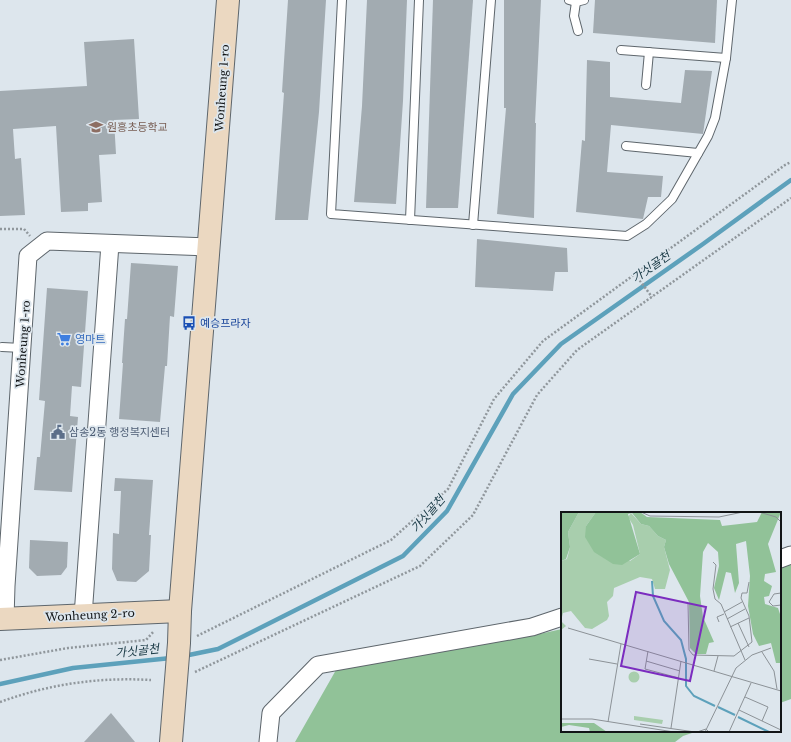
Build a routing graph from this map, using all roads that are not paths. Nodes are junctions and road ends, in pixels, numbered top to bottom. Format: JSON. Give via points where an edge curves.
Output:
{"nodes":[{"id":1,"x":228,"y":0,"type":"edge"},
{"id":2,"x":342,"y":0,"type":"edge"},
{"id":3,"x":419,"y":0,"type":"edge"},
{"id":4,"x":491,"y":0,"type":"edge"},
{"id":5,"x":732,"y":0,"type":"edge"},
{"id":6,"x":576,"y":1,"type":"edge"},
{"id":7,"x":578,"y":31,"type":"dead end"},
{"id":8,"x":621,"y":50,"type":"dead end"},
{"id":9,"x":649,"y":52,"type":"junction"},
{"id":10,"x":726,"y":58,"type":"junction"},
{"id":11,"x":646,"y":85,"type":"dead end"},
{"id":12,"x":626,"y":146,"type":"dead end"},
{"id":13,"x":698,"y":153,"type":"junction"},
{"id":14,"x":410,"y":220,"type":"junction"},
{"id":15,"x":473,"y":224,"type":"junction"},
{"id":16,"x":110,"y":244,"type":"junction"},
{"id":17,"x":210,"y":247,"type":"junction"},
{"id":18,"x":2,"y":347,"type":"dead end"},
{"id":19,"x":22,"y":348,"type":"junction"},
{"id":20,"x":791,"y":555,"type":"edge"},
{"id":21,"x":781,"y":559,"type":"edge"},
{"id":22,"x":180,"y":611,"type":"junction"},
{"id":23,"x":84,"y":616,"type":"junction"},
{"id":24,"x":561,"y":617,"type":"edge"},
{"id":25,"x":2,"y":619,"type":"edge"},
{"id":26,"x":171,"y":742,"type":"edge"},
{"id":27,"x":268,"y":742,"type":"edge"}],
"edges":[{"from":1,"to":17,"type":"street","name":"Wonheung 1-ro"},
{"from":2,"to":14,"type":"lane","via":[[330,214]]},
{"from":3,"to":14,"type":"lane"},
{"from":4,"to":15,"type":"lane"},
{"from":5,"to":10,"type":"lane"},
{"from":6,"to":7,"type":"lane","via":[[574,16]]},
{"from":8,"to":9,"type":"lane"},
{"from":9,"to":10,"type":"lane"},
{"from":9,"to":11,"type":"lane"},
{"from":10,"to":13,"type":"lane","via":[[716,118]]},
{"from":12,"to":13,"type":"lane"},
{"from":13,"to":15,"type":"lane","via":[[672,199],[646,224],[627,236]]},
{"from":14,"to":15,"type":"lane"},
{"from":16,"to":17,"type":"street","name":"Wonheung 1-ro"},
{"from":16,"to":19,"type":"street","name":"Wonheung 1-ro","via":[[47,241],[28,256]]},
{"from":16,"to":23,"type":"street"},
{"from":17,"to":22,"type":"street","name":"Wonheung 1-ro"},
{"from":18,"to":19,"type":"lane"},
{"from":19,"to":25,"type":"street","name":"Wonheung 1-ro"},
{"from":20,"to":21,"type":"street"},
{"from":22,"to":23,"type":"street","name":"Wonheung 2-ro"},
{"from":22,"to":26,"type":"street","name":"Wonheung 1-ro","via":[[188,640],[186,671]]},
{"from":23,"to":25,"type":"street","name":"Wonheung 2-ro"},
{"from":24,"to":27,"type":"street","via":[[532,628],[318,665],[271,712]]}]}
